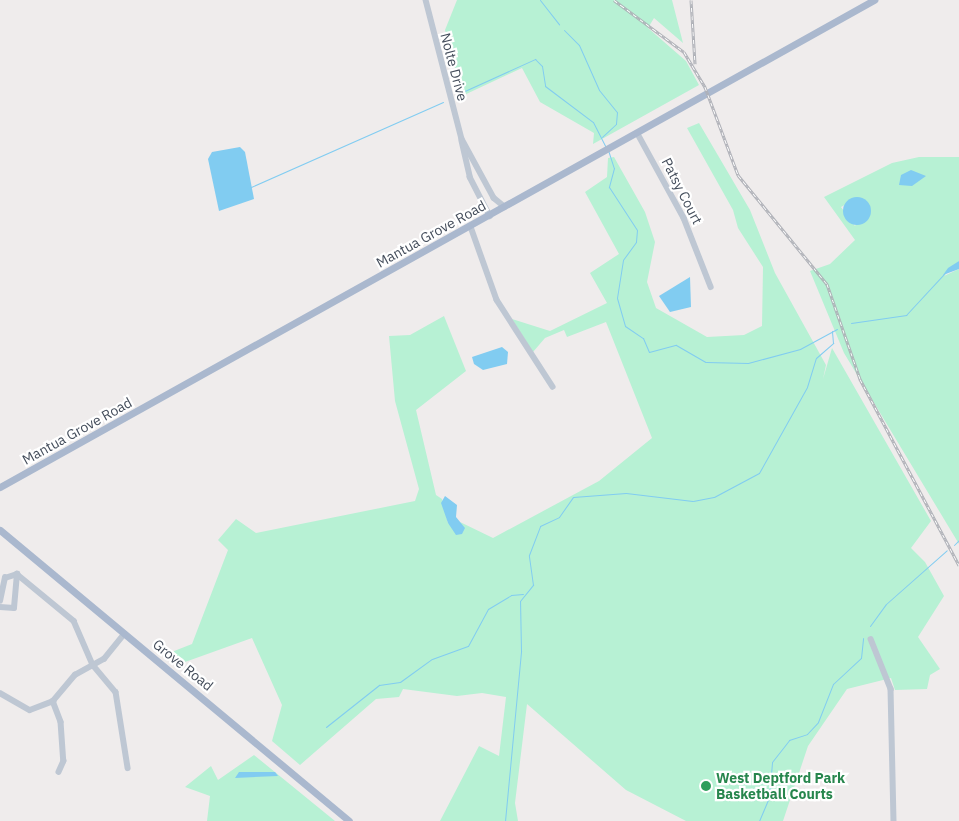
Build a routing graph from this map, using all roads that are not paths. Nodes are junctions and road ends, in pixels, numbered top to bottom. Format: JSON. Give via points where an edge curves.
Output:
{"nodes":[{"id":1,"x":426,"y":0,"type":"edge"},
{"id":2,"x":874,"y":0,"type":"edge"},
{"id":3,"x":638,"y":134,"type":"junction"},
{"id":4,"x":462,"y":139,"type":"junction"},
{"id":5,"x":505,"y":207,"type":"junction"},
{"id":6,"x":490,"y":216,"type":"junction"},
{"id":7,"x":471,"y":226,"type":"junction"},
{"id":8,"x":711,"y":287,"type":"dead end"},
{"id":9,"x":553,"y":386,"type":"dead end"},
{"id":10,"x":0,"y":487,"type":"edge"},
{"id":11,"x":0,"y":530,"type":"edge"},
{"id":12,"x":17,"y":574,"type":"junction"},
{"id":13,"x":0,"y":601,"type":"edge"},
{"id":14,"x":0,"y":607,"type":"edge"},
{"id":15,"x":124,"y":634,"type":"junction"},
{"id":16,"x":871,"y":639,"type":"dead end"},
{"id":17,"x":93,"y":665,"type":"junction"},
{"id":18,"x":0,"y":693,"type":"edge"},
{"id":19,"x":53,"y":701,"type":"junction"},
{"id":20,"x":128,"y":768,"type":"dead end"},
{"id":21,"x":59,"y":772,"type":"dead end"},
{"id":22,"x":349,"y":821,"type":"edge"},
{"id":23,"x":894,"y":821,"type":"edge"}],
"edges":[{"from":1,"to":4,"type":"street","name":"Nolte Drive"},
{"from":2,"to":3,"type":"main road","name":"Mantua Grove Road"},
{"from":3,"to":5,"type":"main road","name":"Mantua Grove Road"},
{"from":3,"to":8,"type":"street","name":"Patsy Court","via":[[684,218]]},
{"from":4,"to":5,"type":"street","name":"Nolte Drive","via":[[494,198]]},
{"from":4,"to":6,"type":"street","name":"Nolte Drive","via":[[470,177]]},
{"from":5,"to":6,"type":"main road","name":"Mantua Grove Road"},
{"from":6,"to":7,"type":"main road","name":"Mantua Grove Road"},
{"from":7,"to":9,"type":"street","via":[[497,300]]},
{"from":7,"to":10,"type":"main road","name":"Mantua Grove Road"},
{"from":11,"to":15,"type":"main road","name":"Grove Road"},
{"from":12,"to":13,"type":"street","via":[[5,578]]},
{"from":12,"to":14,"type":"street","via":[[14,608]]},
{"from":12,"to":17,"type":"street","via":[[74,621]]},
{"from":15,"to":17,"type":"street"},
{"from":15,"to":22,"type":"main road","name":"Grove Road"},
{"from":16,"to":23,"type":"street","via":[[891,689]]},
{"from":17,"to":19,"type":"street","via":[[75,675]]},
{"from":17,"to":20,"type":"street","via":[[116,692]]},
{"from":18,"to":19,"type":"street","via":[[30,710]]},
{"from":19,"to":21,"type":"street","via":[[61,722],[64,761]]}]}
